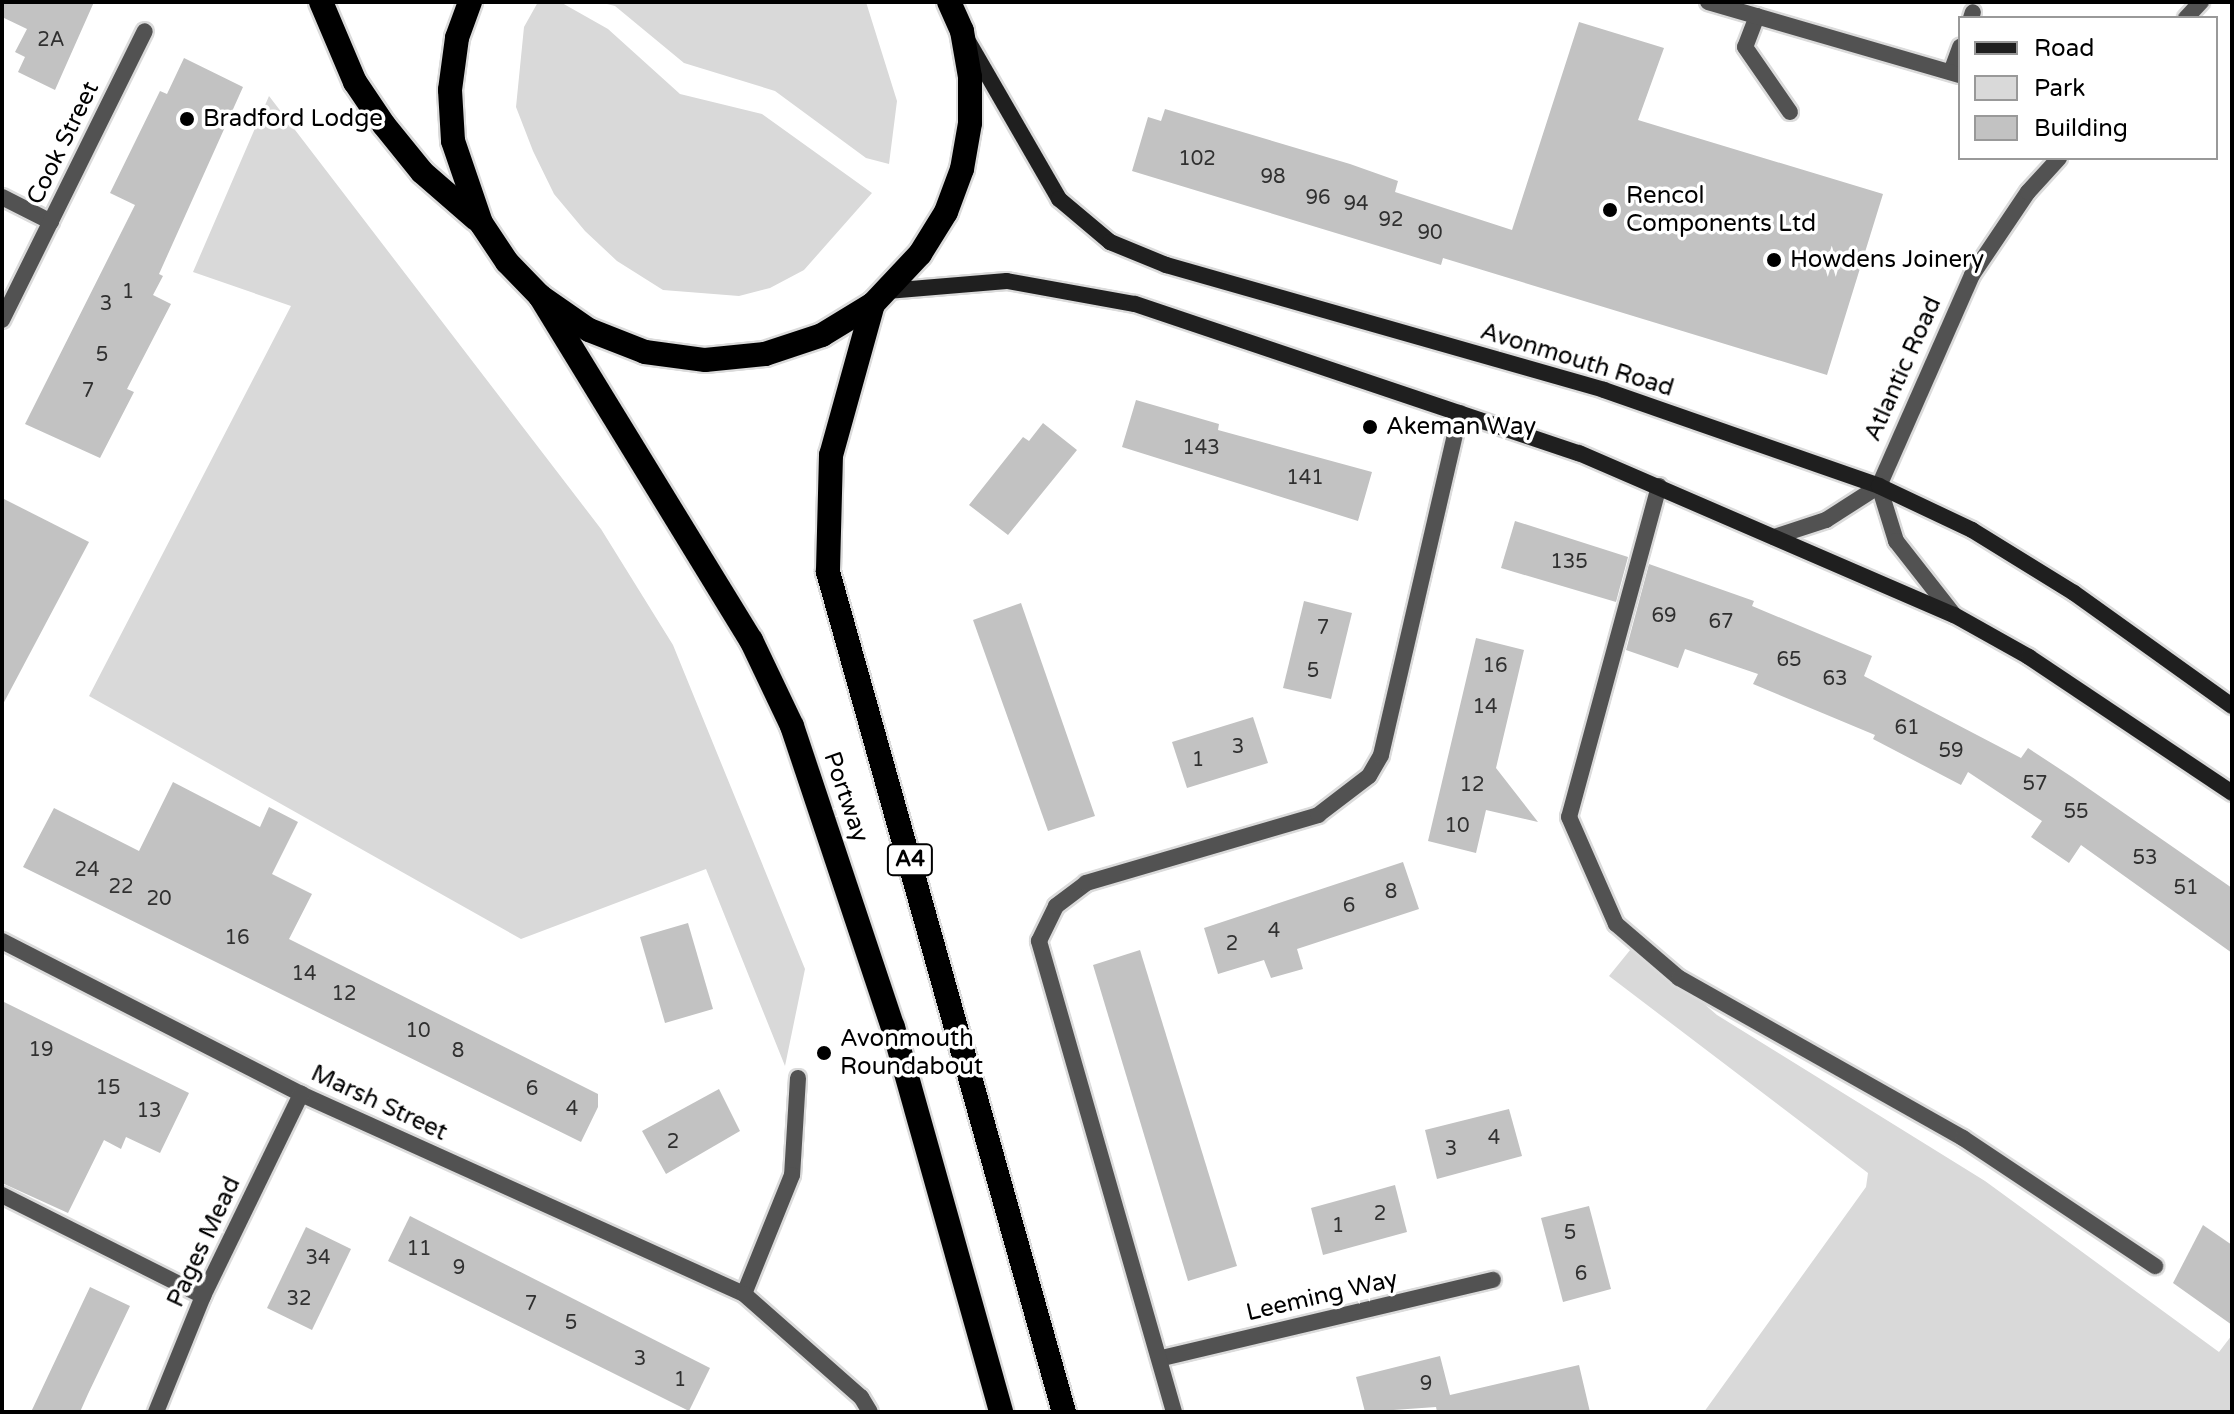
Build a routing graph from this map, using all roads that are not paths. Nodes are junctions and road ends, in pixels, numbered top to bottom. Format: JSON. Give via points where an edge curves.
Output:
{"nodes":[{"id":1,"x":321,"y":2,"type":"edge"},
{"id":2,"x":470,"y":2,"type":"edge"},
{"id":3,"x":949,"y":2,"type":"edge"},
{"id":4,"x":1708,"y":2,"type":"edge"},
{"id":5,"x":1757,"y":16,"type":"junction"},
{"id":6,"x":145,"y":31,"type":"dead end"},
{"id":7,"x":962,"y":31,"type":"junction"},
{"id":8,"x":1956,"y":74,"type":"edge"},
{"id":9,"x":1790,"y":112,"type":"dead end"},
{"id":10,"x":2057,"y":160,"type":"edge"},
{"id":11,"x":2,"y":197,"type":"edge"},
{"id":12,"x":51,"y":222,"type":"junction"},
{"id":13,"x":481,"y":223,"type":"junction"},
{"id":14,"x":540,"y":296,"type":"junction"},
{"id":15,"x":880,"y":298,"type":"junction"},
{"id":16,"x":2,"y":320,"type":"edge"},
{"id":17,"x":1460,"y":413,"type":"junction"},
{"id":18,"x":1659,"y":486,"type":"junction"},
{"id":19,"x":1879,"y":486,"type":"junction"},
{"id":20,"x":1774,"y":537,"type":"junction"},
{"id":21,"x":1954,"y":615,"type":"junction"},
{"id":22,"x":2232,"y":706,"type":"edge"},
{"id":23,"x":2232,"y":793,"type":"edge"},
{"id":24,"x":2,"y":941,"type":"edge"},
{"id":25,"x":798,"y":1078,"type":"dead end"},
{"id":26,"x":301,"y":1094,"type":"junction"},
{"id":27,"x":2,"y":1195,"type":"edge"},
{"id":28,"x":2155,"y":1266,"type":"dead end"},
{"id":29,"x":1493,"y":1280,"type":"dead end"},
{"id":30,"x":744,"y":1294,"type":"junction"},
{"id":31,"x":203,"y":1296,"type":"junction"},
{"id":32,"x":1162,"y":1358,"type":"junction"},
{"id":33,"x":156,"y":1412,"type":"edge"},
{"id":34,"x":870,"y":1412,"type":"edge"},
{"id":35,"x":1001,"y":1412,"type":"edge"},
{"id":36,"x":1064,"y":1412,"type":"edge"},
{"id":37,"x":1174,"y":1412,"type":"edge"}],
"edges":[{"from":1,"to":13,"type":"highway","via":[[355,82],[384,125],[422,172]]},
{"from":2,"to":13,"type":"highway","via":[[457,38],[450,90],[453,141]]},
{"from":3,"to":7,"type":"highway"},
{"from":4,"to":5,"type":"street"},
{"from":5,"to":8,"type":"street"},
{"from":5,"to":9,"type":"street","via":[[1745,47]]},
{"from":6,"to":12,"type":"street","name":"Cook Street"},
{"from":7,"to":15,"type":"highway","via":[[970,77],[962,169],[946,212],[920,254]]},
{"from":7,"to":19,"type":"main road","name":"Avonmouth Road","via":[[1059,199],[1110,242],[1166,265],[1604,390]]},
{"from":10,"to":19,"type":"street","name":"Atlantic Road","via":[[2028,192],[1972,275]]},
{"from":11,"to":12,"type":"street"},
{"from":12,"to":16,"type":"street","name":"Cook Street"},
{"from":13,"to":14,"type":"highway","via":[[507,262]]},
{"from":14,"to":15,"type":"highway","via":[[589,330],[645,352],[705,360],[765,354],[822,335]]},
{"from":14,"to":35,"type":"highway","name":"Portway","via":[[751,640],[792,726],[893,1027]]},
{"from":15,"to":17,"type":"main road","via":[[1007,281],[1135,304]]},
{"from":15,"to":36,"type":"highway","name":"Portway","number":"A4","via":[[831,455],[828,572]]},
{"from":17,"to":18,"type":"main road"},
{"from":17,"to":32,"type":"street","via":[[1381,755],[1369,776],[1318,815],[1086,883],[1056,906],[1039,941]]},
{"from":18,"to":20,"type":"main road"},
{"from":18,"to":28,"type":"street","via":[[1569,817],[1616,924],[1679,978],[1963,1138]]},
{"from":19,"to":20,"type":"street","via":[[1826,520]]},
{"from":19,"to":21,"type":"street","via":[[1896,541]]},
{"from":19,"to":22,"type":"main road","name":"Avonmouth Road","via":[[1972,530],[2074,593]]},
{"from":20,"to":21,"type":"main road"},
{"from":21,"to":23,"type":"main road","via":[[2029,657]]},
{"from":24,"to":26,"type":"street","name":"Marsh Street"},
{"from":25,"to":30,"type":"street","via":[[792,1175]]},
{"from":26,"to":30,"type":"street","name":"Marsh Street"},
{"from":26,"to":31,"type":"street","name":"Pages Mead"},
{"from":27,"to":31,"type":"street"},
{"from":29,"to":32,"type":"street","name":"Leeming Way"},
{"from":30,"to":34,"type":"street","via":[[861,1397]]},
{"from":31,"to":33,"type":"street","name":"Pages Mead"},
{"from":32,"to":37,"type":"street"}]}
